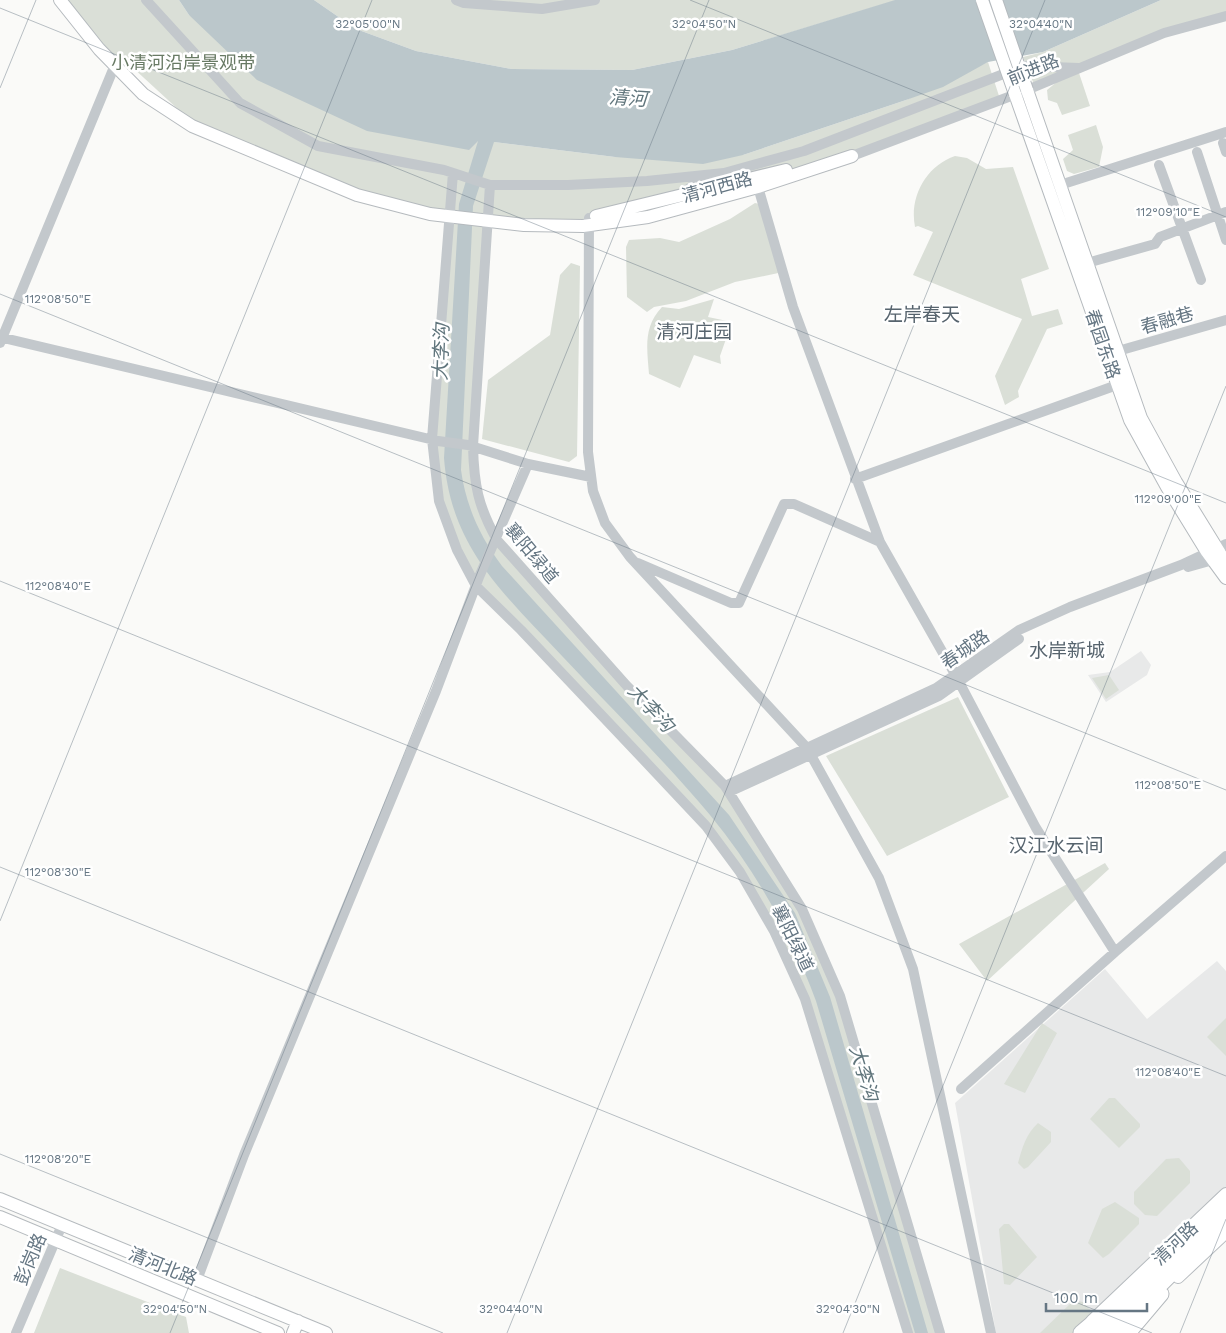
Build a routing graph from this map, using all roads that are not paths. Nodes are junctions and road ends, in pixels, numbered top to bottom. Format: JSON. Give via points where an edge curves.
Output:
{"nodes":[{"id":1,"x":60,"y":0,"type":"edge"},
{"id":2,"x":69,"y":0,"type":"edge"},
{"id":3,"x":146,"y":0,"type":"edge"},
{"id":4,"x":456,"y":0,"type":"edge"},
{"id":5,"x":595,"y":0,"type":"edge"},
{"id":6,"x":982,"y":0,"type":"edge"},
{"id":7,"x":996,"y":0,"type":"edge"},
{"id":8,"x":1226,"y":16,"type":"edge"},
{"id":9,"x":116,"y":62,"type":"junction"},
{"id":10,"x":1079,"y":68,"type":"junction"},
{"id":11,"x":1021,"y":92,"type":"junction"},
{"id":12,"x":1226,"y":132,"type":"edge"},
{"id":13,"x":1197,"y":152,"type":"dead end"},
{"id":14,"x":852,"y":156,"type":"junction"},
{"id":15,"x":1159,"y":165,"type":"dead end"},
{"id":16,"x":454,"y":173,"type":"junction"},
{"id":17,"x":709,"y":174,"type":"junction"},
{"id":18,"x":487,"y":184,"type":"junction"},
{"id":19,"x":1060,"y":185,"type":"junction"},
{"id":20,"x":758,"y":187,"type":"junction"},
{"id":21,"x":676,"y":198,"type":"junction"},
{"id":22,"x":1222,"y":214,"type":"edge"},
{"id":23,"x":452,"y":215,"type":"junction"},
{"id":24,"x":486,"y":219,"type":"junction"},
{"id":25,"x":587,"y":220,"type":"junction"},
{"id":26,"x":1181,"y":229,"type":"junction"},
{"id":27,"x":1226,"y":240,"type":"edge"},
{"id":28,"x":1087,"y":263,"type":"junction"},
{"id":29,"x":1201,"y":280,"type":"dead end"},
{"id":30,"x":1226,"y":320,"type":"edge"},
{"id":31,"x":1,"y":340,"type":"edge"},
{"id":32,"x":1118,"y":351,"type":"junction"},
{"id":33,"x":1117,"y":385,"type":"junction"},
{"id":34,"x":432,"y":439,"type":"junction"},
{"id":35,"x":471,"y":446,"type":"junction"},
{"id":36,"x":528,"y":464,"type":"junction"},
{"id":37,"x":591,"y":477,"type":"junction"},
{"id":38,"x":855,"y":478,"type":"junction"},
{"id":39,"x":497,"y":540,"type":"junction"},
{"id":40,"x":880,"y":542,"type":"junction"},
{"id":41,"x":1219,"y":554,"type":"edge"},
{"id":42,"x":633,"y":561,"type":"junction"},
{"id":43,"x":1226,"y":578,"type":"edge"},
{"id":44,"x":476,"y":586,"type":"junction"},
{"id":45,"x":958,"y":679,"type":"junction"},
{"id":46,"x":809,"y":752,"type":"junction"},
{"id":47,"x":727,"y":789,"type":"junction"},
{"id":48,"x":1226,"y":856,"type":"edge"},
{"id":49,"x":1115,"y":952,"type":"junction"},
{"id":50,"x":961,"y":1089,"type":"dead end"},
{"id":51,"x":1226,"y":1194,"type":"edge"},
{"id":52,"x":0,"y":1199,"type":"edge"},
{"id":53,"x":1226,"y":1204,"type":"edge"},
{"id":54,"x":0,"y":1217,"type":"edge"},
{"id":55,"x":1226,"y":1219,"type":"edge"},
{"id":56,"x":62,"y":1225,"type":"junction"},
{"id":57,"x":1198,"y":1230,"type":"junction"},
{"id":58,"x":1226,"y":1232,"type":"edge"},
{"id":59,"x":56,"y":1240,"type":"junction"},
{"id":60,"x":197,"y":1280,"type":"junction"},
{"id":61,"x":1168,"y":1286,"type":"junction"},
{"id":62,"x":296,"y":1327,"type":"edge"},
{"id":63,"x":1133,"y":1328,"type":"edge"},
{"id":64,"x":313,"y":1330,"type":"edge"},
{"id":65,"x":16,"y":1333,"type":"edge"},
{"id":66,"x":278,"y":1333,"type":"edge"},
{"id":67,"x":326,"y":1333,"type":"edge"},
{"id":68,"x":908,"y":1333,"type":"edge"},
{"id":69,"x":940,"y":1333,"type":"edge"},
{"id":70,"x":991,"y":1333,"type":"edge"},
{"id":71,"x":1081,"y":1333,"type":"edge"},
{"id":72,"x":1095,"y":1333,"type":"edge"},
{"id":73,"x":1112,"y":1333,"type":"edge"},
{"id":74,"x":1118,"y":1333,"type":"edge"}],
"edges":[{"from":1,"to":9,"type":"main road","via":[[99,49]]},
{"from":2,"to":9,"type":"main road"},
{"from":3,"to":16,"type":"street","via":[[240,103],[318,146]]},
{"from":4,"to":5,"type":"street","via":[[542,9]]},
{"from":6,"to":11,"type":"main road","bridge":true},
{"from":7,"to":11,"type":"main road","bridge":true},
{"from":8,"to":10,"type":"street","name":"前进路","via":[[1164,33]]},
{"from":9,"to":23,"type":"main road","via":[[147,89],[194,120],[357,187]]},
{"from":9,"to":31,"type":"street"},
{"from":10,"to":11,"type":"street","name":"前进路"},
{"from":10,"to":17,"type":"street","via":[[1024,66],[804,151],[724,173]]},
{"from":11,"to":14,"type":"street","name":"前进路"},
{"from":11,"to":19,"type":"main road","name":"春园东路"},
{"from":11,"to":33,"type":"main road","name":"春园东路"},
{"from":12,"to":19,"type":"street"},
{"from":13,"to":22,"type":"street"},
{"from":14,"to":20,"type":"main road"},
{"from":14,"to":21,"type":"main road","name":"清河西路"},
{"from":15,"to":26,"type":"street"},
{"from":16,"to":18,"type":"street"},
{"from":16,"to":23,"type":"street","name":"襄阳绿道"},
{"from":17,"to":18,"type":"street","via":[[568,185]]},
{"from":17,"to":21,"type":"street"},
{"from":18,"to":24,"type":"street","name":"襄阳绿道"},
{"from":19,"to":28,"type":"main road","name":"春园东路"},
{"from":20,"to":25,"type":"main road","via":[[648,216]]},
{"from":20,"to":38,"type":"street","via":[[793,307]]},
{"from":21,"to":25,"type":"main road","name":"清河西路"},
{"from":22,"to":26,"type":"street"},
{"from":22,"to":27,"type":"street"},
{"from":23,"to":24,"type":"main road"},
{"from":23,"to":34,"type":"street","name":"襄阳绿道"},
{"from":24,"to":25,"type":"main road"},
{"from":24,"to":35,"type":"street","name":"襄阳绿道"},
{"from":25,"to":37,"type":"street","via":[[588,452]]},
{"from":26,"to":28,"type":"street","via":[[1160,237],[1155,244]]},
{"from":26,"to":29,"type":"street"},
{"from":28,"to":32,"type":"main road","name":"春园东路"},
{"from":30,"to":32,"type":"street","name":"春融巷"},
{"from":31,"to":34,"type":"street"},
{"from":32,"to":41,"type":"main road","name":"春园东路","via":[[1154,445]]},
{"from":33,"to":38,"type":"street"},
{"from":33,"to":41,"type":"main road","name":"春园东路","via":[[1145,449]]},
{"from":34,"to":35,"type":"street"},
{"from":34,"to":44,"type":"street","name":"襄阳绿道","via":[[439,501],[457,550]]},
{"from":35,"to":36,"type":"street"},
{"from":35,"to":39,"type":"street","name":"襄阳绿道","via":[[474,481],[484,518]]},
{"from":36,"to":37,"type":"street"},
{"from":36,"to":39,"type":"street"},
{"from":37,"to":42,"type":"street","via":[[605,523]]},
{"from":38,"to":40,"type":"street"},
{"from":39,"to":44,"type":"street"},
{"from":39,"to":47,"type":"street","name":"襄阳绿道","via":[[627,686]]},
{"from":40,"to":42,"type":"street","via":[[794,504],[784,504],[739,603],[731,603]]},
{"from":40,"to":45,"type":"street"},
{"from":41,"to":43,"type":"main road","name":"春园东路"},
{"from":41,"to":45,"type":"street","name":"春城路","via":[[1070,607],[1020,630]]},
{"from":42,"to":46,"type":"street"},
{"from":44,"to":60,"type":"street","via":[[244,1155]]},
{"from":44,"to":68,"type":"street","name":"襄阳绿道","via":[[706,826],[740,872],[774,932],[805,1000]]},
{"from":45,"to":46,"type":"street","name":"春城路"},
{"from":45,"to":49,"type":"street","via":[[1036,828]]},
{"from":46,"to":47,"type":"street","name":"春城路"},
{"from":46,"to":70,"type":"street","via":[[879,878],[913,969]]},
{"from":47,"to":69,"type":"street","name":"襄阳绿道","via":[[802,909],[840,996]]},
{"from":48,"to":49,"type":"street"},
{"from":49,"to":50,"type":"street"},
{"from":51,"to":71,"type":"main road","name":"清河路"},
{"from":52,"to":56,"type":"main road","name":"清河北路"},
{"from":53,"to":57,"type":"highway"},
{"from":54,"to":59,"type":"main road","name":"清河北路"},
{"from":55,"to":73,"type":"highway"},
{"from":56,"to":59,"type":"street","name":"彭岗路"},
{"from":56,"to":60,"type":"main road","name":"清河北路"},
{"from":57,"to":71,"type":"highway"},
{"from":57,"to":72,"type":"highway"},
{"from":58,"to":61,"type":"main road","name":"清河路"},
{"from":59,"to":65,"type":"street","name":"彭岗路"},
{"from":59,"to":66,"type":"main road","name":"清河北路"},
{"from":60,"to":62,"type":"main road","name":"清河北路"},
{"from":61,"to":63,"type":"highway"},
{"from":61,"to":74,"type":"main road","name":"清河路"},
{"from":62,"to":64,"type":"main road","name":"清河北路"},
{"from":64,"to":67,"type":"main road","name":"清河北路"}]}
